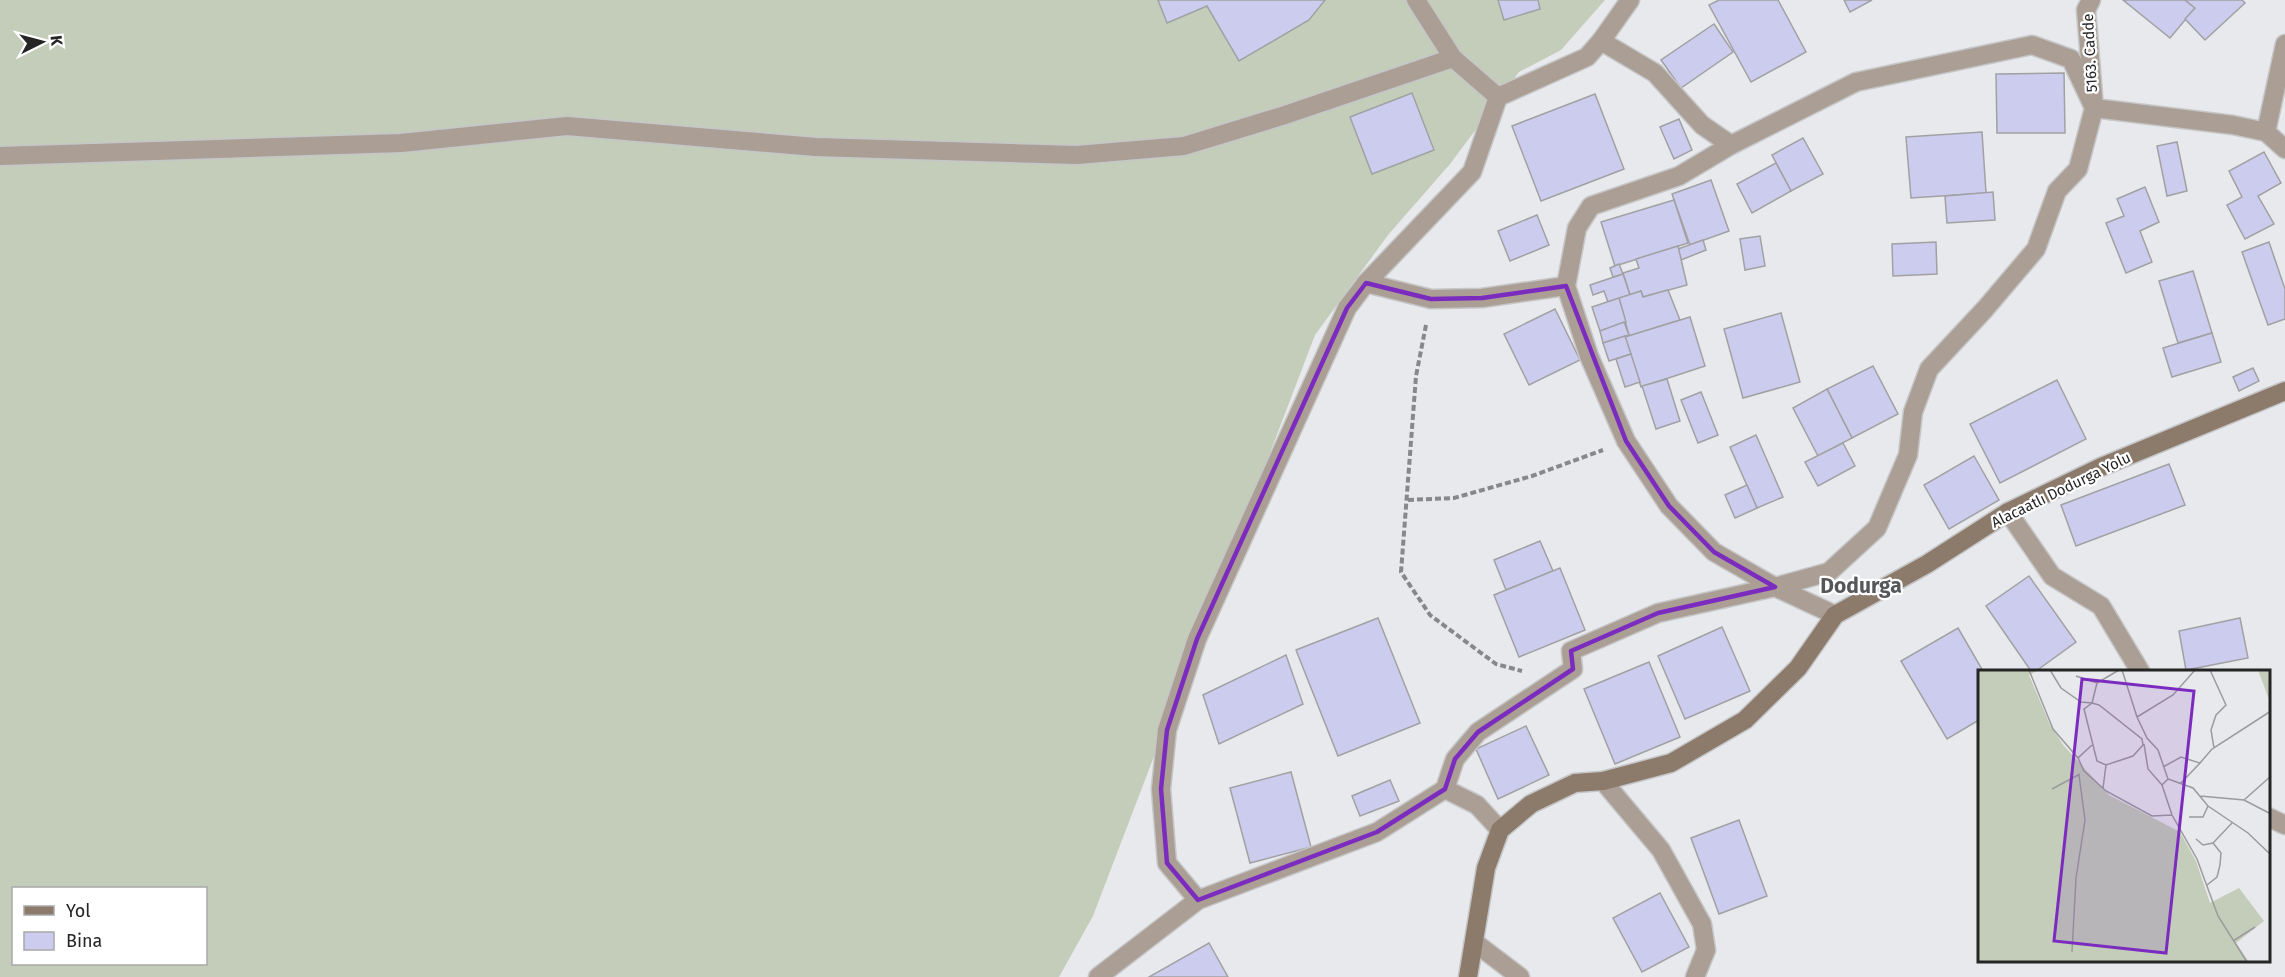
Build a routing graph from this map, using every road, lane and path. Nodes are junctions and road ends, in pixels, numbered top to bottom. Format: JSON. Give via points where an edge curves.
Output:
{"nodes":[{"id":1,"x":1416,"y":0,"type":"edge"},
{"id":2,"x":1630,"y":0,"type":"edge"},
{"id":3,"x":2091,"y":0,"type":"edge"},
{"id":4,"x":1600,"y":41,"type":"junction"},
{"id":5,"x":2285,"y":44,"type":"edge"},
{"id":6,"x":1453,"y":58,"type":"junction"},
{"id":7,"x":1498,"y":97,"type":"junction"},
{"id":8,"x":2094,"y":108,"type":"junction"},
{"id":9,"x":2266,"y":132,"type":"junction"},
{"id":10,"x":1731,"y":145,"type":"junction"},
{"id":11,"x":2285,"y":149,"type":"edge"},
{"id":12,"x":0,"y":156,"type":"edge"},
{"id":13,"x":1366,"y":283,"type":"junction"},
{"id":14,"x":1566,"y":286,"type":"junction"},
{"id":15,"x":1431,"y":298,"type":"junction"},
{"id":16,"x":2285,"y":391,"type":"edge"},
{"id":17,"x":1626,"y":441,"type":"junction"},
{"id":18,"x":1408,"y":500,"type":"junction"},
{"id":19,"x":2008,"y":512,"type":"junction"},
{"id":20,"x":1775,"y":587,"type":"junction"},
{"id":21,"x":1835,"y":615,"type":"junction"},
{"id":22,"x":1573,"y":669,"type":"junction"},
{"id":23,"x":2139,"y":670,"type":"edge"},
{"id":24,"x":1603,"y":781,"type":"junction"},
{"id":25,"x":1445,"y":789,"type":"junction"},
{"id":26,"x":2270,"y":818,"type":"edge"},
{"id":27,"x":2285,"y":825,"type":"edge"},
{"id":28,"x":1500,"y":830,"type":"junction"},
{"id":29,"x":1198,"y":900,"type":"junction"},
{"id":30,"x":1474,"y":942,"type":"junction"},
{"id":31,"x":1098,"y":977,"type":"edge"},
{"id":32,"x":1468,"y":977,"type":"edge"},
{"id":33,"x":1520,"y":977,"type":"edge"},
{"id":34,"x":1695,"y":977,"type":"edge"}],
"edges":[{"from":1,"to":6,"type":"street"},
{"from":2,"to":4,"type":"street"},
{"from":3,"to":8,"type":"street","name":"5163. Cadde","via":[[2086,10]]},
{"from":4,"to":7,"type":"street","via":[[1587,57]]},
{"from":4,"to":10,"type":"street","via":[[1655,73],[1702,125]]},
{"from":5,"to":9,"type":"street"},
{"from":6,"to":7,"type":"street"},
{"from":6,"to":12,"type":"street","via":[[1184,146],[1077,155],[816,147],[567,126],[401,143]]},
{"from":7,"to":13,"type":"street","via":[[1472,172]]},
{"from":8,"to":9,"type":"street"},
{"from":8,"to":10,"type":"street","via":[[2071,59],[2032,45],[1856,82]]},
{"from":8,"to":20,"type":"street","name":"5163. Cadde","via":[[2078,168],[2056,191],[2036,249],[1929,369],[1913,412],[1908,456],[1877,528],[1829,572]]},
{"from":9,"to":11,"type":"street"},
{"from":10,"to":14,"type":"street","via":[[1679,176],[1591,206],[1576,228]]},
{"from":13,"to":15,"type":"street"},
{"from":13,"to":29,"type":"street","via":[[1347,308],[1197,639],[1167,730],[1161,789],[1167,863]]},
{"from":14,"to":15,"type":"street","via":[[1482,298]]},
{"from":14,"to":17,"type":"street","via":[[1589,356]]},
{"from":15,"to":18,"type":"path","via":[[1416,376]]},
{"from":16,"to":19,"type":"street","name":"Alacaatlı Dodurga Yolu","via":[[2101,467]]},
{"from":17,"to":18,"type":"path","via":[[1532,476],[1454,498]]},
{"from":17,"to":20,"type":"street","via":[[1669,506],[1714,552]]},
{"from":18,"to":22,"type":"path","via":[[1401,572],[1430,615],[1496,664],[1532,673]]},
{"from":19,"to":21,"type":"street","name":"Alacaatlı Dodurga Yolu","via":[[1927,564]]},
{"from":19,"to":23,"type":"street","via":[[2052,576],[2101,606]]},
{"from":20,"to":21,"type":"street"},
{"from":20,"to":22,"type":"street","name":"5163. Cadde","via":[[1658,613],[1571,651]]},
{"from":21,"to":24,"type":"street","name":"Alacaatlı Dodurga Yolu","via":[[1798,668],[1745,720],[1671,763]]},
{"from":22,"to":25,"type":"street","via":[[1478,732],[1455,759]]},
{"from":24,"to":28,"type":"street","name":"Alacaatlı Dodurga Yolu","via":[[1575,783],[1531,804]]},
{"from":24,"to":34,"type":"street","via":[[1661,850],[1702,924],[1706,950]]},
{"from":25,"to":28,"type":"street","via":[[1478,805]]},
{"from":25,"to":29,"type":"street","via":[[1377,831]]},
{"from":26,"to":27,"type":"street"},
{"from":28,"to":30,"type":"street","name":"Alacaatlı Dodurga Yolu","via":[[1486,868]]},
{"from":29,"to":31,"type":"street"},
{"from":30,"to":32,"type":"street","name":"Alacaatlı Dodurga Yolu"},
{"from":30,"to":33,"type":"street"}]}
